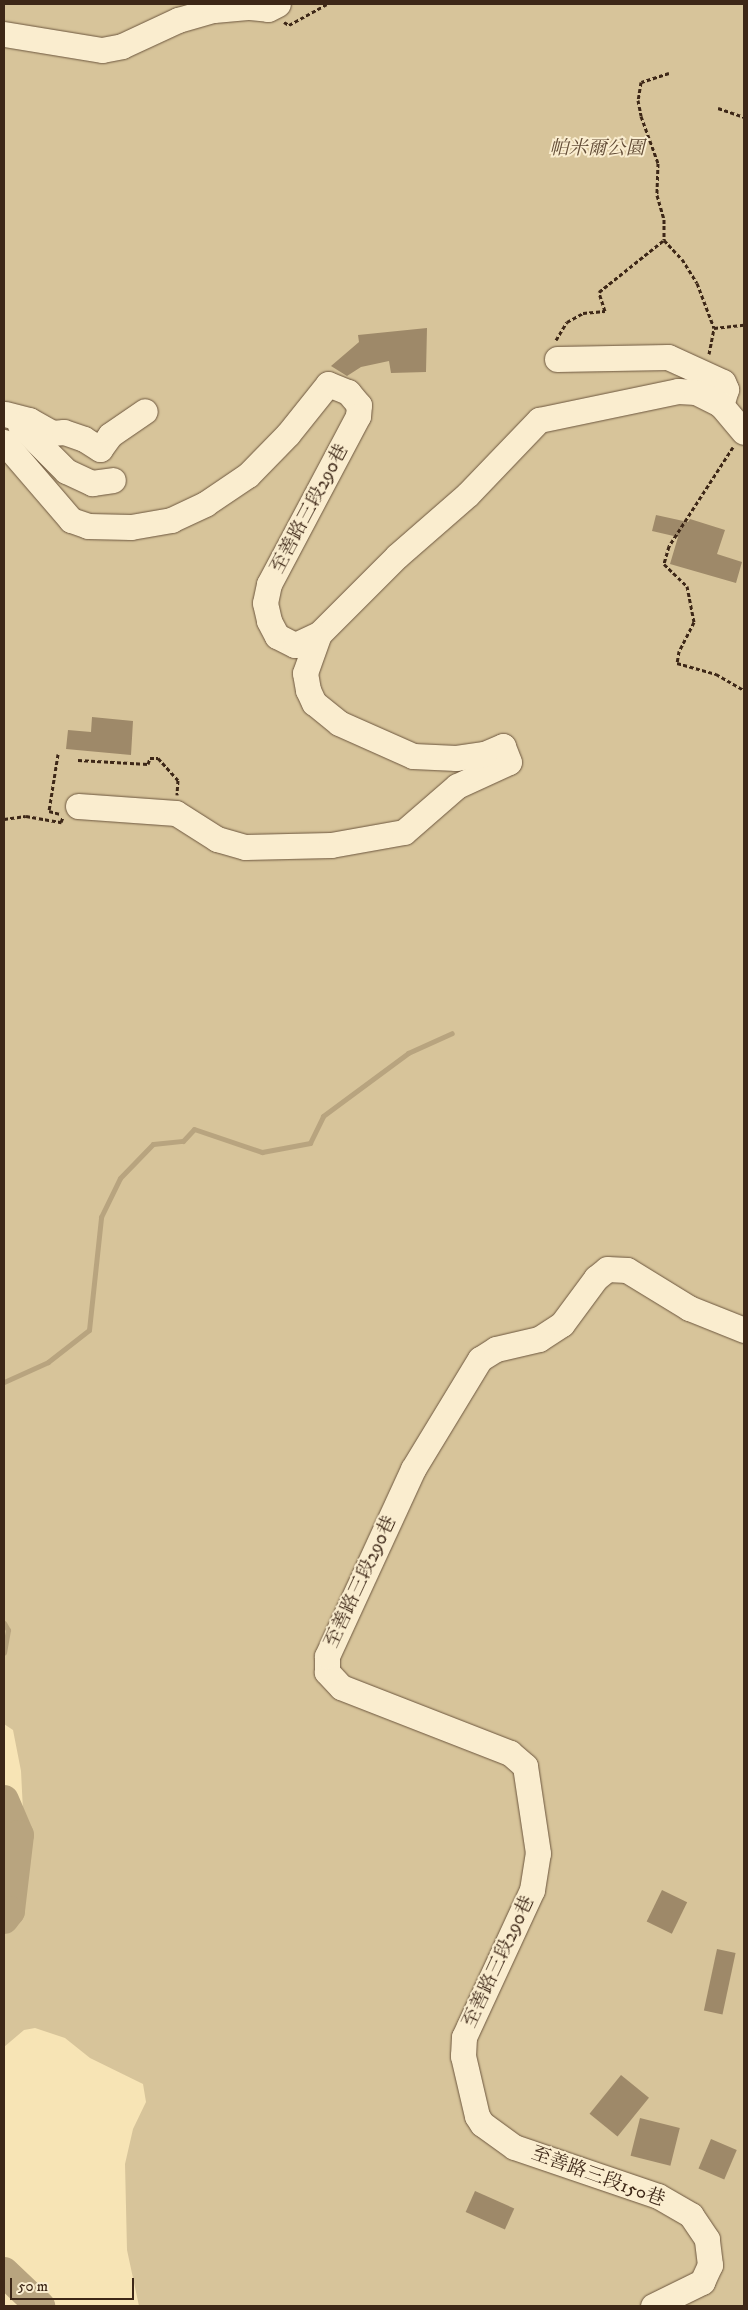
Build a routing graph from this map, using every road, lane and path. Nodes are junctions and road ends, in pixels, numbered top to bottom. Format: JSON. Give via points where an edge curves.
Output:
{"nodes":[{"id":1,"x":327,"y":4,"type":"edge"},
{"id":2,"x":273,"y":6,"type":"edge"},
{"id":3,"x":4,"y":34,"type":"edge"},
{"id":4,"x":669,"y":73,"type":"dead end"},
{"id":5,"x":718,"y":108,"type":"dead end"},
{"id":6,"x":744,"y":118,"type":"edge"},
{"id":7,"x":664,"y":240,"type":"junction"},
{"id":8,"x":744,"y":325,"type":"edge"},
{"id":9,"x":714,"y":328,"type":"junction"},
{"id":10,"x":557,"y":359,"type":"joint"},
{"id":11,"x":702,"y":371,"type":"junction"},
{"id":12,"x":721,"y":405,"type":"junction"},
{"id":13,"x":145,"y":411,"type":"dead end"},
{"id":14,"x":4,"y":414,"type":"edge"},
{"id":15,"x":741,"y":438,"type":"edge"},
{"id":16,"x":4,"y":442,"type":"edge"},
{"id":17,"x":114,"y":480,"type":"dead end"},
{"id":18,"x":319,"y":634,"type":"junction"},
{"id":19,"x":744,"y":690,"type":"edge"},
{"id":20,"x":58,"y":754,"type":"dead end"},
{"id":21,"x":78,"y":760,"type":"dead end"},
{"id":22,"x":71,"y":810,"type":"joint"},
{"id":23,"x":49,"y":811,"type":"dead end"},
{"id":24,"x":176,"y":813,"type":"junction"},
{"id":25,"x":4,"y":819,"type":"edge"},
{"id":26,"x":744,"y":1330,"type":"edge"},
{"id":27,"x":463,"y":2056,"type":"joint"},
{"id":28,"x":653,"y":2306,"type":"edge"}],
"edges":[{"from":1,"to":2,"type":"path","via":[[289,25]]},
{"from":2,"to":3,"type":"street","via":[[214,10],[178,20],[122,46],[102,50]]},
{"from":4,"to":7,"type":"path","via":[[641,82],[638,100],[658,163],[657,195],[664,219]]},
{"from":5,"to":6,"type":"path"},
{"from":7,"to":9,"type":"path","via":[[682,259],[696,283]]},
{"from":7,"to":10,"type":"path","via":[[599,292],[605,311],[583,313],[567,322],[554,342]]},
{"from":8,"to":9,"type":"path"},
{"from":9,"to":11,"type":"path","via":[[711,350]]},
{"from":10,"to":11,"type":"street","via":[[668,357]]},
{"from":11,"to":12,"type":"street","via":[[723,382],[726,389]]},
{"from":12,"to":15,"type":"street","name":"至善路三段290巷"},
{"from":12,"to":18,"type":"street","name":"至善路三段290巷","via":[[696,392],[678,391],[539,420],[468,494],[397,556]]},
{"from":13,"to":14,"type":"street","via":[[110,435],[100,449],[84,438],[64,432],[52,433],[29,420]]},
{"from":14,"to":17,"type":"street","via":[[66,471],[92,483]]},
{"from":15,"to":19,"type":"path","via":[[730,448],[669,546],[664,564],[687,586],[694,622],[679,651],[677,663],[716,674]]},
{"from":16,"to":18,"type":"street","name":"至善路三段290巷","via":[[71,520],[88,526],[131,527],[171,520],[205,504],[248,475],[288,434],[328,384],[348,392],[359,406],[358,416],[302,517],[269,584],[265,603],[277,636],[294,646]]},
{"from":18,"to":24,"type":"street","via":[[306,673],[308,690],[314,703],[340,723],[413,756],[456,758],[484,754],[503,746],[509,762],[457,786],[404,832],[331,845],[245,848],[217,839]]},
{"from":20,"to":23,"type":"path"},
{"from":21,"to":24,"type":"path","via":[[148,764],[150,758],[158,758],[178,780]]},
{"from":22,"to":24,"type":"street"},
{"from":22,"to":25,"type":"path","via":[[62,822],[26,816]]},
{"from":26,"to":27,"type":"street","name":"至善路三段290巷","via":[[689,1308],[627,1270],[607,1269],[596,1278],[562,1324],[538,1339],[496,1350],[480,1359],[413,1469],[327,1656],[327,1672],[341,1687],[510,1753],[526,1766],[538,1853],[532,1890],[464,2038]]},
{"from":27,"to":28,"type":"street","name":"至善路三段150巷","via":[[477,2116],[482,2124],[514,2147],[658,2196],[691,2216],[707,2239],[710,2265],[702,2282]]}]}
